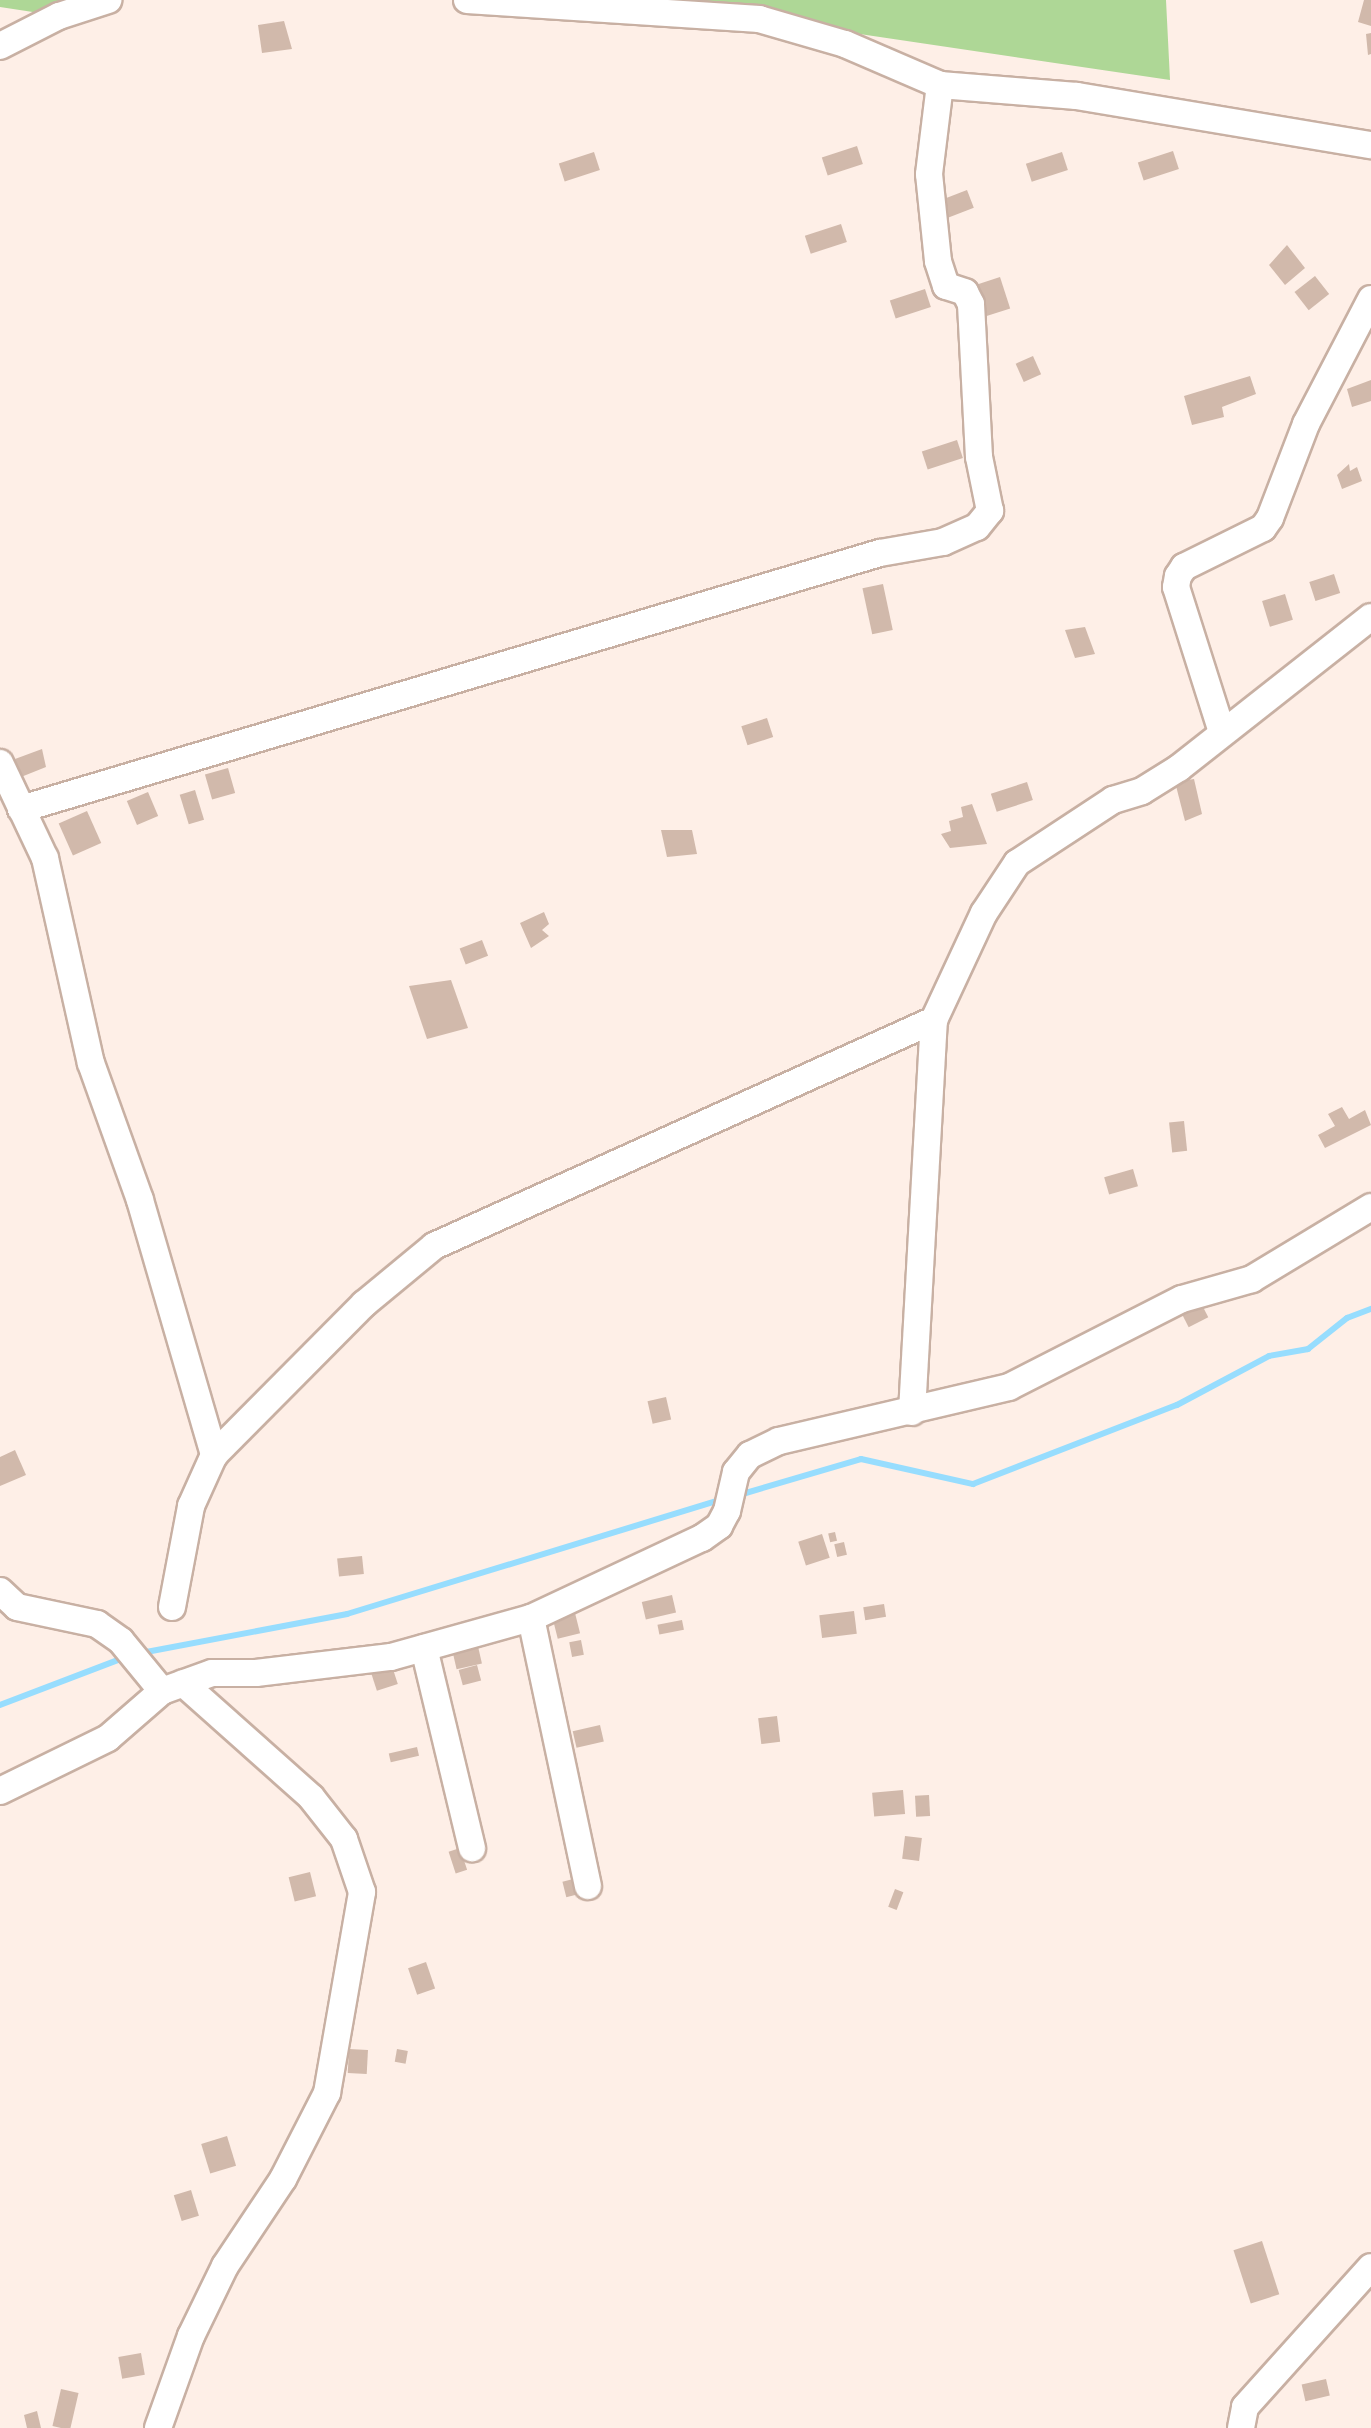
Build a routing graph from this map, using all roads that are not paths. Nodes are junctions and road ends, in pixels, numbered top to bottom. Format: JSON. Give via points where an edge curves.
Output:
{"nodes":[{"id":1,"x":108,"y":0,"type":"edge"},
{"id":2,"x":467,"y":0,"type":"edge"},
{"id":3,"x":0,"y":46,"type":"edge"},
{"id":4,"x":940,"y":85,"type":"junction"},
{"id":5,"x":1371,"y":145,"type":"edge"},
{"id":6,"x":1371,"y":299,"type":"edge"},
{"id":7,"x":1371,"y":617,"type":"edge"},
{"id":8,"x":1222,"y":732,"type":"junction"},
{"id":9,"x":0,"y":763,"type":"edge"},
{"id":10,"x":11,"y":797,"type":"edge"},
{"id":11,"x":934,"y":1020,"type":"junction"},
{"id":12,"x":1371,"y":1207,"type":"edge"},
{"id":13,"x":912,"y":1412,"type":"junction"},
{"id":14,"x":214,"y":1455,"type":"junction"},
{"id":15,"x":0,"y":1591,"type":"edge"},
{"id":16,"x":172,"y":1607,"type":"dead end"},
{"id":17,"x":531,"y":1618,"type":"junction"},
{"id":18,"x":424,"y":1648,"type":"junction"},
{"id":19,"x":172,"y":1687,"type":"junction"},
{"id":20,"x":0,"y":1791,"type":"edge"},
{"id":21,"x":472,"y":1848,"type":"dead end"},
{"id":22,"x":588,"y":1886,"type":"dead end"},
{"id":23,"x":1371,"y":2267,"type":"edge"},
{"id":24,"x":158,"y":2428,"type":"edge"},
{"id":25,"x":1241,"y":2428,"type":"edge"}],
"edges":[{"from":1,"to":3,"type":"street","via":[[59,16]]},
{"from":2,"to":4,"type":"street","via":[[759,19],[845,44]]},
{"from":4,"to":5,"type":"street","via":[[1077,96]]},
{"from":4,"to":10,"type":"street","via":[[929,174],[938,261],[946,286],[965,292],[971,304],[979,457],[990,511],[977,527],[943,542],[880,553]]},
{"from":6,"to":8,"type":"street","via":[[1306,424],[1270,518],[1263,528],[1184,567],[1178,576],[1176,587]]},
{"from":7,"to":8,"type":"street"},
{"from":8,"to":11,"type":"street","via":[[1179,768],[1142,791],[1113,800],[1017,863],[984,913]]},
{"from":9,"to":10,"type":"street"},
{"from":10,"to":14,"type":"street","via":[[45,858],[91,1063],[140,1200]]},
{"from":11,"to":13,"type":"street"},
{"from":11,"to":14,"type":"street","via":[[434,1246],[364,1304]]},
{"from":12,"to":13,"type":"street","via":[[1252,1279],[1182,1299],[1009,1387]]},
{"from":13,"to":17,"type":"street","via":[[779,1441],[750,1455],[736,1472],[719,1526]]},
{"from":14,"to":16,"type":"street","via":[[191,1506]]},
{"from":15,"to":19,"type":"street","via":[[17,1607],[97,1624]]},
{"from":17,"to":18,"type":"street"},
{"from":17,"to":22,"type":"street"},
{"from":18,"to":19,"type":"street","via":[[256,1673],[212,1673]]},
{"from":18,"to":21,"type":"street"},
{"from":19,"to":20,"type":"street","via":[[108,1738]]},
{"from":19,"to":24,"type":"street","via":[[311,1797],[344,1839],[362,1892],[327,2093],[283,2179],[225,2266],[191,2336]]},
{"from":23,"to":25,"type":"street","via":[[1245,2407]]}]}
